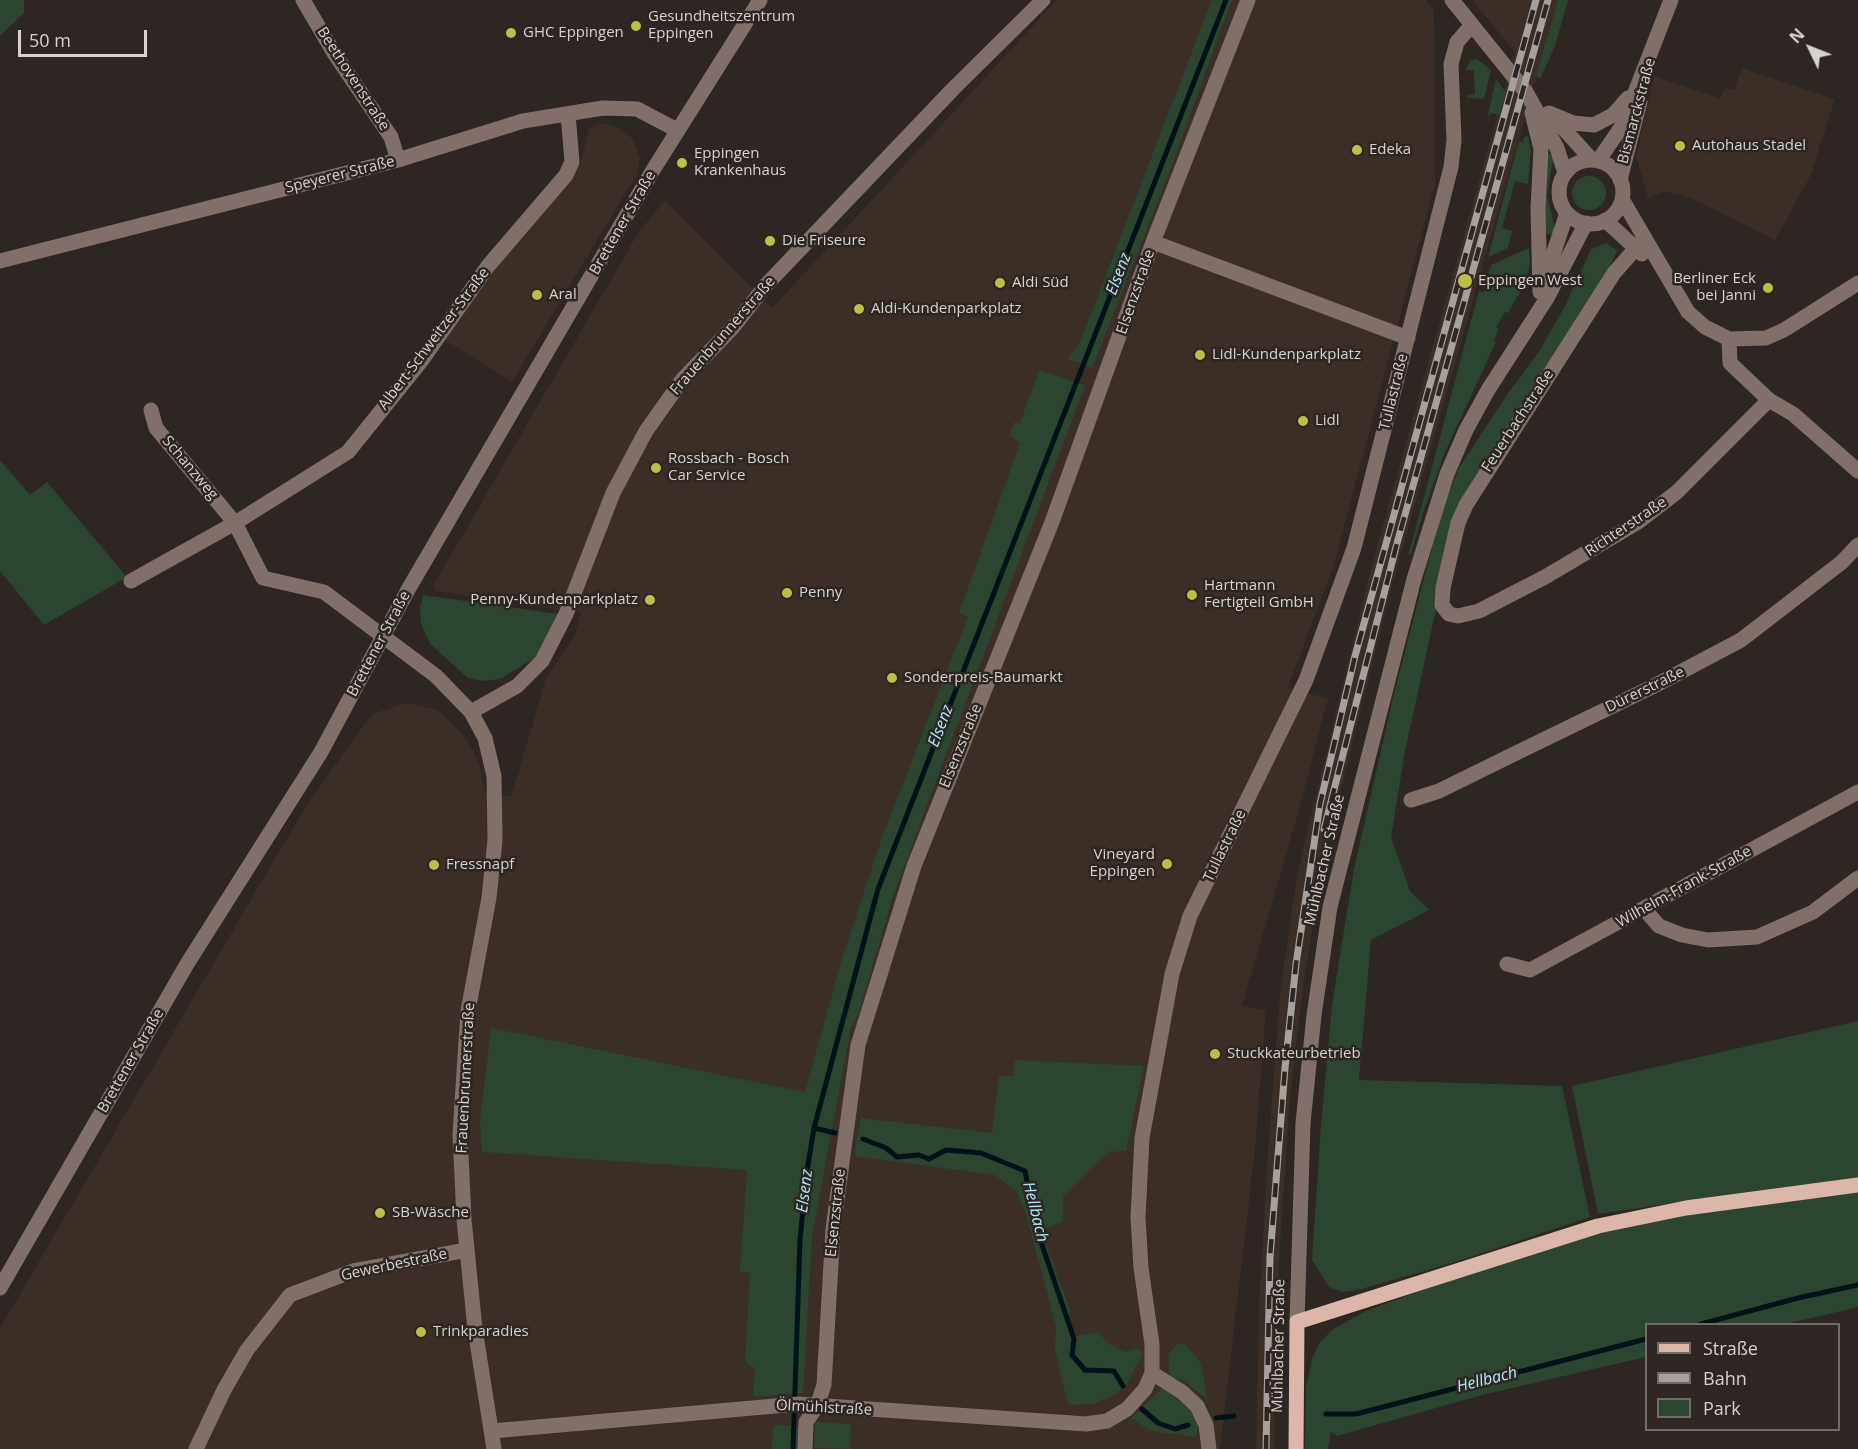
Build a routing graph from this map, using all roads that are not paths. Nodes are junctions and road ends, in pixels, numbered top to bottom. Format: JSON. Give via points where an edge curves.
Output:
{"nodes":[{"id":1,"x":303,"y":0,"type":"edge"},
{"id":2,"x":760,"y":0,"type":"edge"},
{"id":3,"x":1043,"y":0,"type":"edge"},
{"id":4,"x":1248,"y":0,"type":"edge"},
{"id":5,"x":1452,"y":0,"type":"edge"},
{"id":6,"x":1671,"y":0,"type":"edge"},
{"id":7,"x":1472,"y":25,"type":"junction"},
{"id":8,"x":1655,"y":42,"type":"junction"},
{"id":9,"x":1527,"y":92,"type":"junction"},
{"id":10,"x":1634,"y":92,"type":"junction"},
{"id":11,"x":1549,"y":113,"type":"junction"},
{"id":12,"x":568,"y":114,"type":"junction"},
{"id":13,"x":678,"y":130,"type":"junction"},
{"id":14,"x":398,"y":160,"type":"junction"},
{"id":15,"x":1595,"y":161,"type":"junction"},
{"id":16,"x":1565,"y":173,"type":"junction"},
{"id":17,"x":1620,"y":180,"type":"junction"},
{"id":18,"x":1622,"y":200,"type":"junction"},
{"id":19,"x":1567,"y":213,"type":"junction"},
{"id":20,"x":1605,"y":220,"type":"junction"},
{"id":21,"x":1586,"y":223,"type":"junction"},
{"id":22,"x":1153,"y":242,"type":"junction"},
{"id":23,"x":1640,"y":243,"type":"junction"},
{"id":24,"x":0,"y":261,"type":"edge"},
{"id":25,"x":1858,"y":283,"type":"edge"},
{"id":26,"x":1540,"y":292,"type":"junction"},
{"id":27,"x":1408,"y":338,"type":"junction"},
{"id":28,"x":1729,"y":339,"type":"junction"},
{"id":29,"x":1517,"y":343,"type":"junction"},
{"id":30,"x":1769,"y":400,"type":"junction"},
{"id":31,"x":151,"y":411,"type":"dead end"},
{"id":32,"x":1858,"y":471,"type":"edge"},
{"id":33,"x":235,"y":523,"type":"junction"},
{"id":34,"x":1858,"y":545,"type":"edge"},
{"id":35,"x":131,"y":581,"type":"dead end"},
{"id":36,"x":1458,"y":616,"type":"joint"},
{"id":37,"x":383,"y":637,"type":"junction"},
{"id":38,"x":471,"y":712,"type":"junction"},
{"id":39,"x":1858,"y":792,"type":"edge"},
{"id":40,"x":1411,"y":800,"type":"dead end"},
{"id":41,"x":1858,"y":878,"type":"edge"},
{"id":42,"x":1645,"y":910,"type":"junction"},
{"id":43,"x":1507,"y":964,"type":"dead end"},
{"id":44,"x":1858,"y":1185,"type":"edge"},
{"id":45,"x":467,"y":1250,"type":"junction"},
{"id":46,"x":0,"y":1288,"type":"edge"},
{"id":47,"x":1297,"y":1322,"type":"junction"},
{"id":48,"x":1152,"y":1373,"type":"junction"},
{"id":49,"x":1145,"y":1389,"type":"joint"},
{"id":50,"x":817,"y":1406,"type":"junction"},
{"id":51,"x":492,"y":1431,"type":"junction"},
{"id":52,"x":196,"y":1449,"type":"edge"},
{"id":53,"x":494,"y":1449,"type":"edge"},
{"id":54,"x":805,"y":1449,"type":"edge"},
{"id":55,"x":1209,"y":1449,"type":"edge"},
{"id":56,"x":1296,"y":1449,"type":"edge"}],
"edges":[{"from":1,"to":14,"type":"street","name":"Beethovenstraße","via":[[391,137]]},
{"from":2,"to":13,"type":"street","name":"Brettener Straße"},
{"from":3,"to":38,"type":"street","name":"Frauenbrunnerstraße","via":[[952,89],[762,289],[734,326],[682,380],[646,431],[613,493],[566,614],[542,661],[517,686]]},
{"from":4,"to":22,"type":"street","name":"Elsenzstraße"},
{"from":5,"to":7,"type":"street","name":"Mühlbacher Straße"},
{"from":6,"to":8,"type":"street","name":"Bismarckstraße"},
{"from":7,"to":9,"type":"street","name":"Mühlbacher Straße"},
{"from":7,"to":27,"type":"street","name":"Tullastraße","via":[[1457,42],[1451,64],[1451,167]]},
{"from":8,"to":10,"type":"street","name":"Bismarckstraße"},
{"from":8,"to":17,"type":"street","name":"Bismarckstraße"},
{"from":9,"to":11,"type":"street","name":"Mühlbacher Straße"},
{"from":9,"to":16,"type":"street","name":"Mühlbacher Straße","via":[[1557,148]]},
{"from":9,"to":26,"type":"street","name":"Mühlbacher Straße","via":[[1541,149]]},
{"from":10,"to":11,"type":"street","name":"Mühlbacher Straße","via":[[1613,115],[1594,125],[1573,123]]},
{"from":10,"to":15,"type":"street","name":"Bismarckstraße","via":[[1622,126]]},
{"from":11,"to":15,"type":"street","name":"Mühlbacher Straße"},
{"from":12,"to":13,"type":"street","name":"Speyerer Straße","via":[[603,108],[636,109]]},
{"from":12,"to":14,"type":"street","name":"Speyerer Straße","via":[[523,121]]},
{"from":12,"to":33,"type":"street","name":"Albert-Schweitzer-Straße","via":[[572,162],[566,175],[488,266],[422,360],[348,452]]},
{"from":13,"to":37,"type":"street","name":"Brettener Straße"},
{"from":14,"to":24,"type":"street","name":"Speyerer Straße"},
{"from":15,"to":16,"type":"street","via":[[1577,163]]},
{"from":15,"to":17,"type":"street","via":[[1612,168]]},
{"from":16,"to":19,"type":"street","via":[[1559,193]]},
{"from":17,"to":18,"type":"street"},
{"from":18,"to":20,"type":"street","via":[[1616,212]]},
{"from":18,"to":23,"type":"street"},
{"from":19,"to":21,"type":"street"},
{"from":19,"to":26,"type":"street","name":"Mühlbacher Straße"},
{"from":20,"to":21,"type":"street"},
{"from":20,"to":23,"type":"street"},
{"from":21,"to":29,"type":"street","name":"Mühlbacher Straße","via":[[1547,298]]},
{"from":22,"to":27,"type":"street","name":"Tullastraße"},
{"from":22,"to":50,"type":"street","name":"Elsenzstraße","via":[[1052,522],[914,866],[858,1045],[833,1229],[824,1385]]},
{"from":23,"to":28,"type":"street","via":[[1688,312],[1705,327]]},
{"from":23,"to":36,"type":"street","name":"Feuerbachstraße","via":[[1614,273],[1466,505],[1458,523],[1442,596],[1445,609]]},
{"from":25,"to":28,"type":"street","via":[[1766,338]]},
{"from":26,"to":29,"type":"street","name":"Mühlbacher Straße"},
{"from":27,"to":48,"type":"street","name":"Tullastraße","via":[[1354,548],[1306,680],[1190,916],[1172,974],[1142,1138],[1139,1194],[1140,1260],[1152,1344]]},
{"from":28,"to":30,"type":"street","via":[[1730,363]]},
{"from":29,"to":47,"type":"street","name":"Mühlbacher Straße","via":[[1466,430],[1432,517],[1330,907],[1303,1123]]},
{"from":30,"to":32,"type":"street","via":[[1793,414]]},
{"from":30,"to":36,"type":"street","name":"Richterstraße","via":[[1677,492],[1638,522],[1545,577],[1479,611]]},
{"from":31,"to":33,"type":"street","name":"Schanzweg","via":[[156,428]]},
{"from":33,"to":35,"type":"street","name":"Albert-Schweitzer-Straße"},
{"from":33,"to":37,"type":"street","via":[[263,578],[324,592]]},
{"from":34,"to":40,"type":"street","name":"Dürerstraße","via":[[1741,640],[1656,686]]},
{"from":37,"to":38,"type":"street","name":"Frauenbrunnerstraße","via":[[436,675]]},
{"from":37,"to":46,"type":"street","name":"Brettener Straße","via":[[321,752],[187,964]]},
{"from":38,"to":45,"type":"street","name":"Frauenbrunnerstraße","via":[[485,738],[496,801],[489,898],[468,1011],[464,1057],[460,1134]]},
{"from":39,"to":42,"type":"street","name":"Wilhelm-Frank-Straße"},
{"from":41,"to":42,"type":"street","via":[[1813,912],[1757,937],[1708,940],[1682,935],[1659,926]]},
{"from":42,"to":43,"type":"street","name":"Wilhelm-Frank-Straße","via":[[1530,970]]},
{"from":44,"to":47,"type":"main road","via":[[1686,1208],[1598,1226]]},
{"from":45,"to":51,"type":"street","name":"Frauenbrunnerstraße"},
{"from":45,"to":52,"type":"street","name":"Gewerbestraße","via":[[353,1271],[290,1295],[247,1350]]},
{"from":47,"to":56,"type":"main road","name":"Mühlbacher Straße"},
{"from":48,"to":49,"type":"street","name":"Tullastraße"},
{"from":48,"to":55,"type":"street","via":[[1197,1406],[1206,1425]]},
{"from":49,"to":50,"type":"street","name":"Ölmühlstraße","via":[[1127,1409],[1107,1421],[1086,1424]]},
{"from":50,"to":51,"type":"street","name":"Ölmühlstraße","via":[[769,1405]]},
{"from":50,"to":54,"type":"street","name":"Elsenzstraße","via":[[806,1422]]},
{"from":51,"to":53,"type":"street","name":"Frauenbrunnerstraße"}]}
